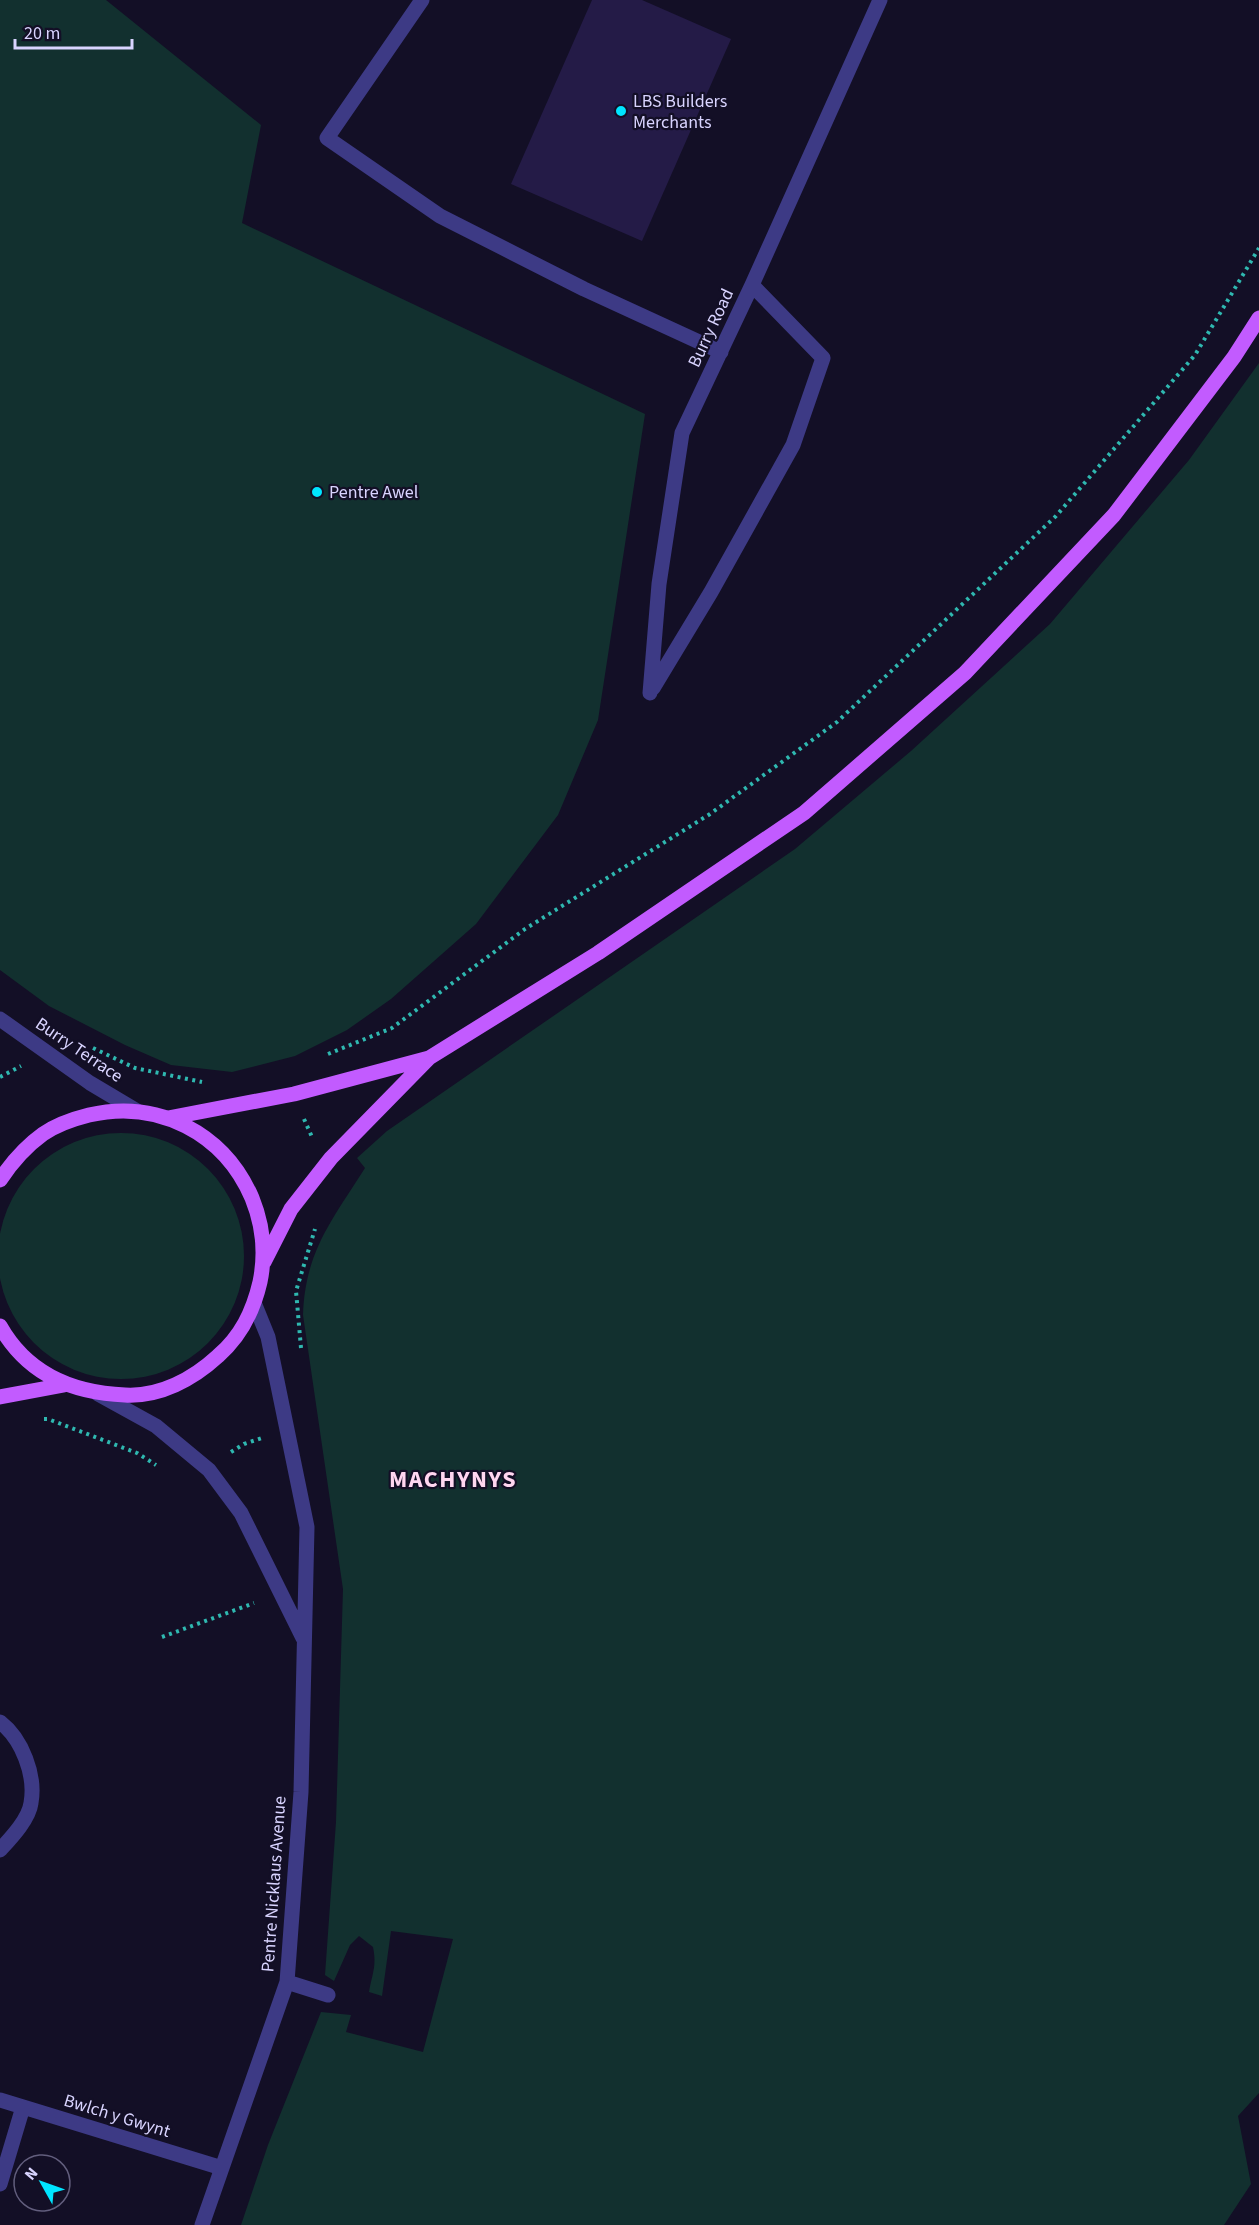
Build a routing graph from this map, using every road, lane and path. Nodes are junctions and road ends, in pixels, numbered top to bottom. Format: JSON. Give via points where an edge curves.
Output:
{"nodes":[{"id":1,"x":422,"y":0,"type":"edge"},
{"id":2,"x":880,"y":0,"type":"edge"},
{"id":3,"x":1259,"y":248,"type":"edge"},
{"id":4,"x":752,"y":285,"type":"junction"},
{"id":5,"x":1259,"y":318,"type":"edge"},
{"id":6,"x":721,"y":352,"type":"junction"},
{"id":7,"x":0,"y":1019,"type":"edge"},
{"id":8,"x":83,"y":1042,"type":"dead end"},
{"id":9,"x":37,"y":1046,"type":"junction"},
{"id":10,"x":318,"y":1058,"type":"dead end"},
{"id":11,"x":429,"y":1058,"type":"junction"},
{"id":12,"x":0,"y":1077,"type":"edge"},
{"id":13,"x":204,"y":1082,"type":"dead end"},
{"id":14,"x":137,"y":1111,"type":"junction"},
{"id":15,"x":168,"y":1118,"type":"junction"},
{"id":16,"x":0,"y":1180,"type":"edge"},
{"id":17,"x":264,"y":1262,"type":"junction"},
{"id":18,"x":255,"y":1305,"type":"junction"},
{"id":19,"x":0,"y":1326,"type":"edge"},
{"id":20,"x":64,"y":1384,"type":"junction"},
{"id":21,"x":98,"y":1394,"type":"junction"},
{"id":22,"x":0,"y":1397,"type":"edge"},
{"id":23,"x":281,"y":1594,"type":"junction"},
{"id":24,"x":162,"y":1637,"type":"dead end"},
{"id":25,"x":304,"y":1640,"type":"junction"},
{"id":26,"x":0,"y":1722,"type":"edge"},
{"id":27,"x":0,"y":1850,"type":"edge"},
{"id":28,"x":287,"y":1982,"type":"junction"},
{"id":29,"x":328,"y":1995,"type":"dead end"},
{"id":30,"x":0,"y":2100,"type":"edge"},
{"id":31,"x":22,"y":2107,"type":"junction"},
{"id":32,"x":222,"y":2168,"type":"junction"},
{"id":33,"x":0,"y":2184,"type":"edge"},
{"id":34,"x":202,"y":2225,"type":"edge"}],
"edges":[{"from":1,"to":6,"type":"street","via":[[327,138],[440,216]]},
{"from":2,"to":4,"type":"street","name":"Burry Road"},
{"from":3,"to":10,"type":"path","via":[[1195,355],[1056,516],[837,722],[710,814],[525,929],[392,1028]]},
{"from":4,"to":6,"type":"street","name":"Burry Road"},
{"from":4,"to":6,"type":"street","name":"Burry Road","via":[[823,358],[794,445],[650,693],[659,584],[682,433]]},
{"from":5,"to":11,"type":"main road","via":[[1114,515],[965,673],[804,813],[598,953]]},
{"from":7,"to":9,"type":"street","name":"Burry Terrace"},
{"from":8,"to":13,"type":"path","via":[[135,1068]]},
{"from":9,"to":12,"type":"path","via":[[23,1065]]},
{"from":9,"to":14,"type":"street","name":"Burry Terrace"},
{"from":11,"to":15,"type":"main road","via":[[294,1094]]},
{"from":11,"to":17,"type":"main road","via":[[331,1158],[291,1209]]},
{"from":14,"to":15,"type":"main road"},
{"from":14,"to":16,"type":"main road","via":[[73,1119],[44,1133],[14,1159]]},
{"from":15,"to":17,"type":"main road","via":[[198,1132],[223,1153],[243,1178],[260,1218]]},
{"from":17,"to":18,"type":"main road"},
{"from":18,"to":21,"type":"main road","via":[[232,1343],[200,1373],[168,1388],[133,1396]]},
{"from":18,"to":25,"type":"street","name":"Pentre Nicklaus Avenue","via":[[268,1337],[307,1527]]},
{"from":19,"to":20,"type":"main road","via":[[8,1341],[34,1366]]},
{"from":20,"to":21,"type":"main road"},
{"from":20,"to":22,"type":"main road"},
{"from":21,"to":23,"type":"street","name":"Pentre Nicklaus Avenue","via":[[156,1426],[209,1470],[241,1513]]},
{"from":23,"to":24,"type":"path"},
{"from":23,"to":25,"type":"street","name":"Pentre Nicklaus Avenue"},
{"from":25,"to":28,"type":"street","name":"Pentre Nicklaus Avenue","via":[[301,1792]]},
{"from":26,"to":27,"type":"street","via":[[23,1752],[30,1774],[32,1804]]},
{"from":28,"to":29,"type":"street"},
{"from":28,"to":32,"type":"street","name":"Pentre Nicklaus Avenue"},
{"from":30,"to":31,"type":"street","name":"Bwlch y Gwynt"},
{"from":31,"to":32,"type":"street","name":"Bwlch y Gwynt"},
{"from":31,"to":33,"type":"street"},
{"from":32,"to":34,"type":"street","name":"Pentre Nicklaus Avenue"}]}
